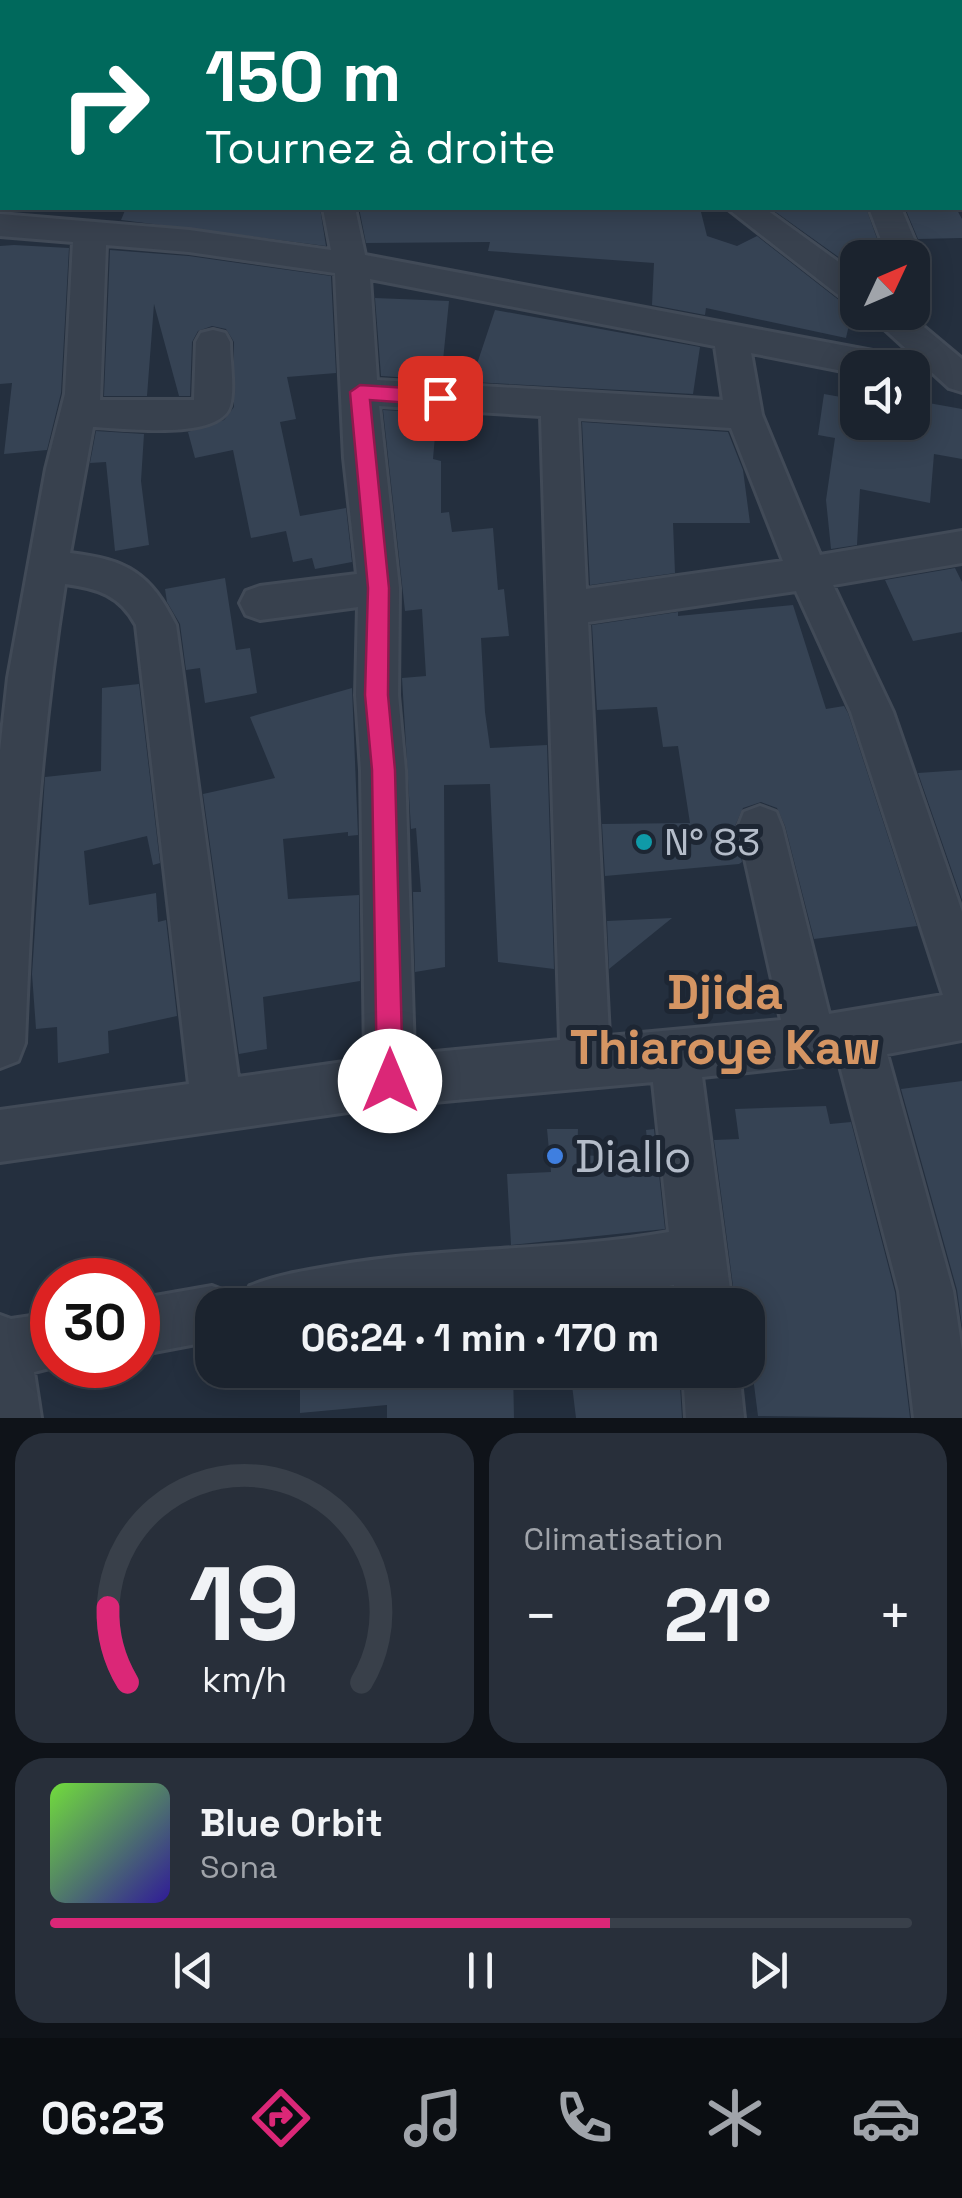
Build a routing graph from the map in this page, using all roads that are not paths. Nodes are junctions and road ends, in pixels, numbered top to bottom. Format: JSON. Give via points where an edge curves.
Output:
{"nodes":[{"id":1,"x":339,"y":210,"type":"edge"},
{"id":2,"x":746,"y":210,"type":"edge"},
{"id":3,"x":886,"y":210,"type":"edge"},
{"id":4,"x":0,"y":225,"type":"edge"},
{"id":5,"x":90,"y":231,"type":"junction"},
{"id":6,"x":898,"y":240,"type":"edge"},
{"id":7,"x":352,"y":264,"type":"junction"},
{"id":8,"x":840,"y":279,"type":"edge"},
{"id":9,"x":730,"y":334,"type":"junction"},
{"id":10,"x":913,"y":341,"type":"edge"},
{"id":11,"x":213,"y":342,"type":"dead end"},
{"id":12,"x":840,"y":357,"type":"edge"},
{"id":13,"x":962,"y":378,"type":"edge"},
{"id":14,"x":962,"y":387,"type":"edge"},
{"id":15,"x":360,"y":392,"type":"junction"},
{"id":16,"x":559,"y":406,"type":"junction"},
{"id":17,"x":78,"y":413,"type":"junction"},
{"id":18,"x":744,"y":415,"type":"junction"},
{"id":19,"x":958,"y":556,"type":"edge"},
{"id":20,"x":48,"y":566,"type":"junction"},
{"id":21,"x":807,"y":571,"type":"junction"},
{"id":22,"x":378,"y":588,"type":"junction"},
{"id":23,"x":260,"y":604,"type":"dead end"},
{"id":24,"x":565,"y":608,"type":"junction"},
{"id":25,"x":760,"y":827,"type":"dead end"},
{"id":26,"x":962,"y":982,"type":"edge"},
{"id":27,"x":962,"y":1016,"type":"edge"},
{"id":28,"x":834,"y":1039,"type":"junction"},
{"id":29,"x":0,"y":1042,"type":"edge"},
{"id":30,"x":675,"y":1056,"type":"junction"},
{"id":31,"x":586,"y":1065,"type":"junction"},
{"id":32,"x":390,"y":1081,"type":"junction"},
{"id":33,"x":217,"y":1106,"type":"junction"},
{"id":34,"x":0,"y":1136,"type":"edge"},
{"id":35,"x":701,"y":1280,"type":"edge"},
{"id":36,"x":363,"y":1288,"type":"edge"},
{"id":37,"x":195,"y":1317,"type":"edge"},
{"id":38,"x":160,"y":1323,"type":"edge"},
{"id":39,"x":18,"y":1343,"type":"edge"},
{"id":40,"x":712,"y":1388,"type":"edge"},
{"id":41,"x":12,"y":1418,"type":"edge"},
{"id":42,"x":715,"y":1418,"type":"edge"},
{"id":43,"x":943,"y":1418,"type":"edge"}],
"edges":[{"from":1,"to":7,"type":"street"},
{"from":2,"to":8,"type":"street"},
{"from":3,"to":6,"type":"street"},
{"from":4,"to":5,"type":"street"},
{"from":5,"to":7,"type":"street"},
{"from":5,"to":17,"type":"street"},
{"from":7,"to":9,"type":"street"},
{"from":7,"to":15,"type":"street"},
{"from":9,"to":12,"type":"street"},
{"from":9,"to":18,"type":"street"},
{"from":10,"to":13,"type":"street"},
{"from":10,"to":14,"type":"street"},
{"from":11,"to":17,"type":"street","via":[[212,406],[206,413]]},
{"from":15,"to":16,"type":"street"},
{"from":15,"to":22,"type":"street"},
{"from":16,"to":18,"type":"street"},
{"from":16,"to":24,"type":"street"},
{"from":17,"to":20,"type":"street"},
{"from":18,"to":21,"type":"street"},
{"from":19,"to":21,"type":"street"},
{"from":20,"to":29,"type":"street","via":[[19,774]]},
{"from":20,"to":33,"type":"street","via":[[130,584],[156,624]]},
{"from":21,"to":24,"type":"street"},
{"from":21,"to":26,"type":"street","via":[[872,712]]},
{"from":22,"to":23,"type":"street"},
{"from":22,"to":32,"type":"street"},
{"from":24,"to":31,"type":"street"},
{"from":25,"to":28,"type":"street"},
{"from":27,"to":28,"type":"street"},
{"from":28,"to":30,"type":"street"},
{"from":28,"to":43,"type":"street","via":[[926,1290]]},
{"from":30,"to":31,"type":"street"},
{"from":30,"to":35,"type":"street"},
{"from":31,"to":32,"type":"street"},
{"from":32,"to":33,"type":"street"},
{"from":33,"to":34,"type":"street"},
{"from":35,"to":36,"type":"street","via":[[599,1272]]},
{"from":37,"to":38,"type":"street"},
{"from":39,"to":41,"type":"street"},
{"from":40,"to":42,"type":"street"}]}
